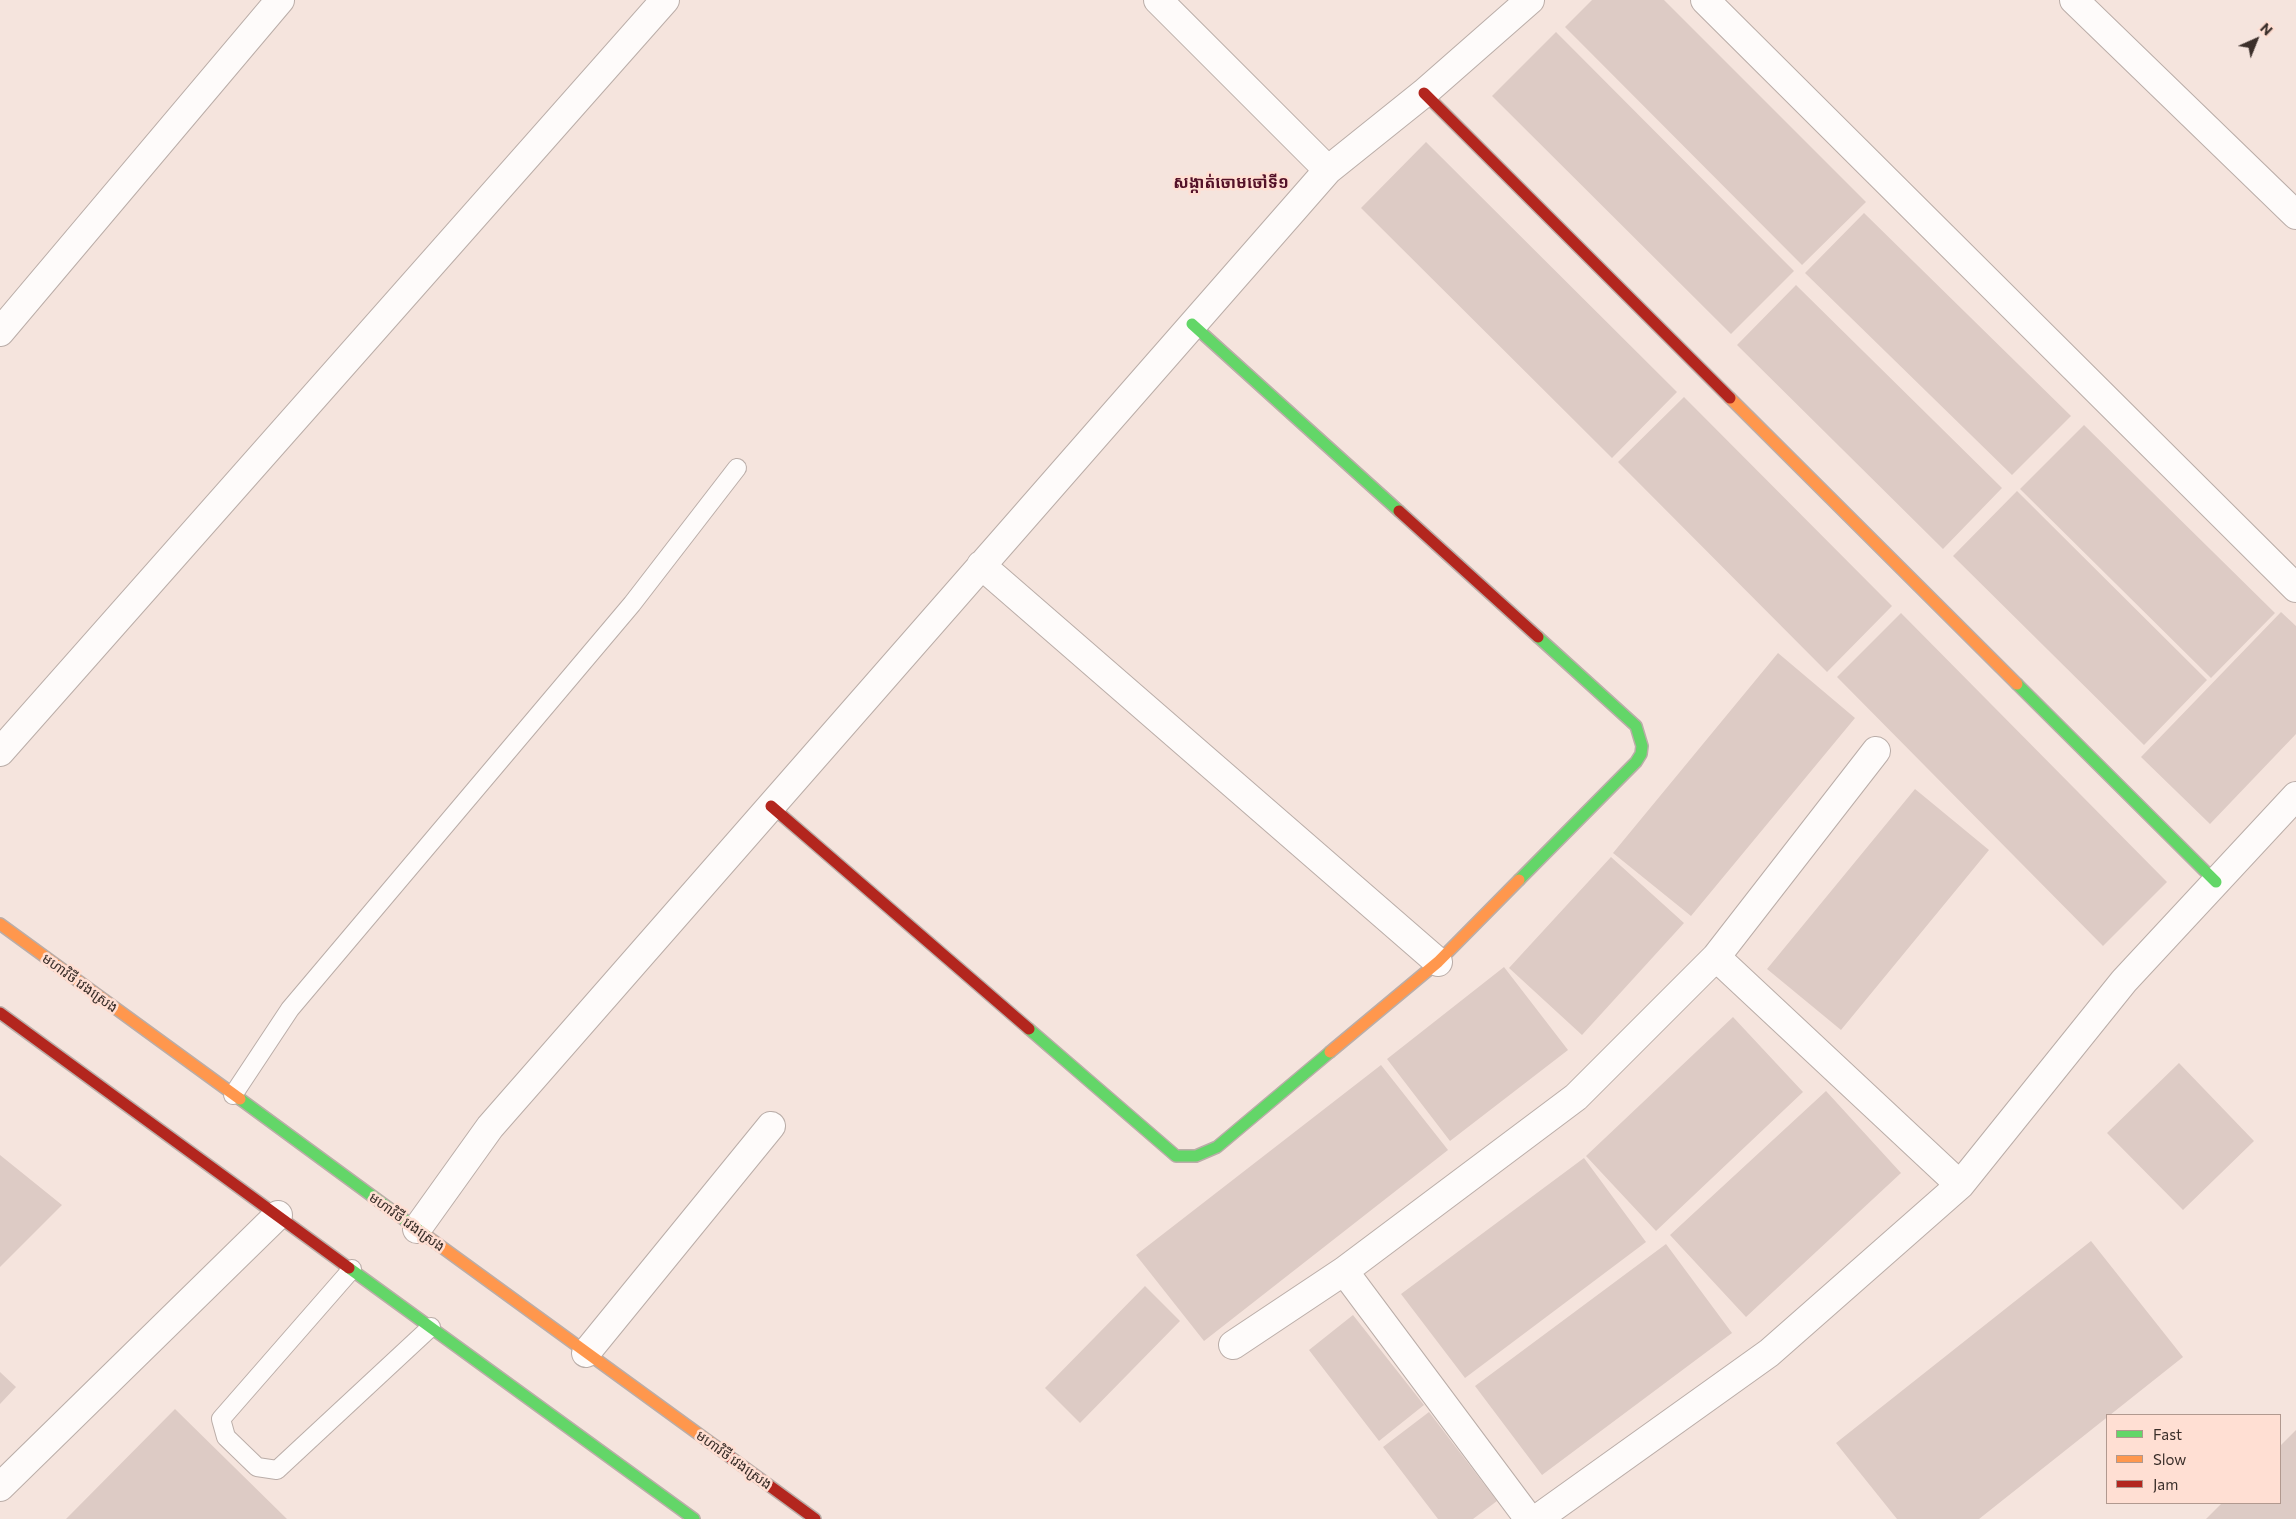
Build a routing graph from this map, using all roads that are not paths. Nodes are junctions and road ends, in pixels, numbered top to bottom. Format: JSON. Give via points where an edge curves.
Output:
{"nodes":[{"id":1,"x":280,"y":0,"type":"edge"},
{"id":2,"x":665,"y":0,"type":"edge"},
{"id":3,"x":1158,"y":0,"type":"edge"},
{"id":4,"x":1530,"y":0,"type":"edge"},
{"id":5,"x":1705,"y":0,"type":"edge"},
{"id":6,"x":2074,"y":0,"type":"edge"},
{"id":7,"x":1424,"y":93,"type":"junction"},
{"id":8,"x":1328,"y":170,"type":"junction"},
{"id":9,"x":2296,"y":215,"type":"edge"},
{"id":10,"x":1192,"y":324,"type":"junction"},
{"id":11,"x":0,"y":332,"type":"edge"},
{"id":12,"x":736,"y":468,"type":"dead end"},
{"id":13,"x":981,"y":565,"type":"junction"},
{"id":14,"x":2296,"y":588,"type":"edge"},
{"id":15,"x":1876,"y":751,"type":"dead end"},
{"id":16,"x":0,"y":752,"type":"edge"},
{"id":17,"x":2296,"y":796,"type":"edge"},
{"id":18,"x":771,"y":806,"type":"junction"},
{"id":19,"x":2216,"y":882,"type":"junction"},
{"id":20,"x":0,"y":924,"type":"edge"},
{"id":21,"x":1716,"y":956,"type":"junction"},
{"id":22,"x":1438,"y":962,"type":"junction"},
{"id":23,"x":0,"y":1013,"type":"edge"},
{"id":24,"x":234,"y":1095,"type":"junction"},
{"id":25,"x":771,"y":1126,"type":"dead end"},
{"id":26,"x":1960,"y":1185,"type":"junction"},
{"id":27,"x":278,"y":1215,"type":"junction"},
{"id":28,"x":417,"y":1230,"type":"junction"},
{"id":29,"x":352,"y":1269,"type":"junction"},
{"id":30,"x":1344,"y":1271,"type":"junction"},
{"id":31,"x":431,"y":1326,"type":"junction"},
{"id":32,"x":1233,"y":1345,"type":"dead end"},
{"id":33,"x":586,"y":1352,"type":"junction"},
{"id":34,"x":0,"y":1487,"type":"edge"},
{"id":35,"x":694,"y":1519,"type":"edge"},
{"id":36,"x":814,"y":1519,"type":"edge"},
{"id":37,"x":1530,"y":1519,"type":"edge"},
{"id":38,"x":1537,"y":1519,"type":"edge"}],
"edges":[{"from":1,"to":11,"type":"street"},
{"from":2,"to":16,"type":"street"},
{"from":3,"to":8,"type":"street"},
{"from":4,"to":7,"type":"street"},
{"from":5,"to":14,"type":"street"},
{"from":6,"to":9,"type":"street"},
{"from":7,"to":8,"type":"street"},
{"from":7,"to":19,"type":"street"},
{"from":8,"to":10,"type":"street"},
{"from":10,"to":13,"type":"street"},
{"from":10,"to":22,"type":"street","via":[[1636,726],[1642,746],[1636,762]]},
{"from":12,"to":24,"type":"lane","via":[[632,604],[290,1009]]},
{"from":13,"to":18,"type":"street"},
{"from":13,"to":22,"type":"street"},
{"from":15,"to":21,"type":"street"},
{"from":17,"to":19,"type":"street"},
{"from":18,"to":22,"type":"street","via":[[1176,1156],[1196,1156],[1217,1148]]},
{"from":18,"to":28,"type":"street","via":[[490,1127]]},
{"from":19,"to":26,"type":"street","via":[[2124,981]]},
{"from":20,"to":24,"type":"street","name":"មហាវិថី វេងស្រេង"},
{"from":21,"to":26,"type":"street"},
{"from":21,"to":30,"type":"street","via":[[1576,1097]]},
{"from":23,"to":27,"type":"street"},
{"from":24,"to":28,"type":"street","name":"មហាវិថី វេងស្រេង"},
{"from":25,"to":33,"type":"street"},
{"from":26,"to":38,"type":"street","via":[[1769,1353]]},
{"from":27,"to":29,"type":"street"},
{"from":27,"to":34,"type":"street"},
{"from":28,"to":33,"type":"street","name":"មហាវិថី វេងស្រេង"},
{"from":29,"to":31,"type":"street"},
{"from":29,"to":31,"type":"lane","via":[[221,1419],[226,1437],[257,1467],[277,1470]]},
{"from":30,"to":32,"type":"street"},
{"from":30,"to":37,"type":"street"},
{"from":31,"to":35,"type":"street"},
{"from":33,"to":36,"type":"street","name":"មហាវិថី វេងស្រេង"}]}
